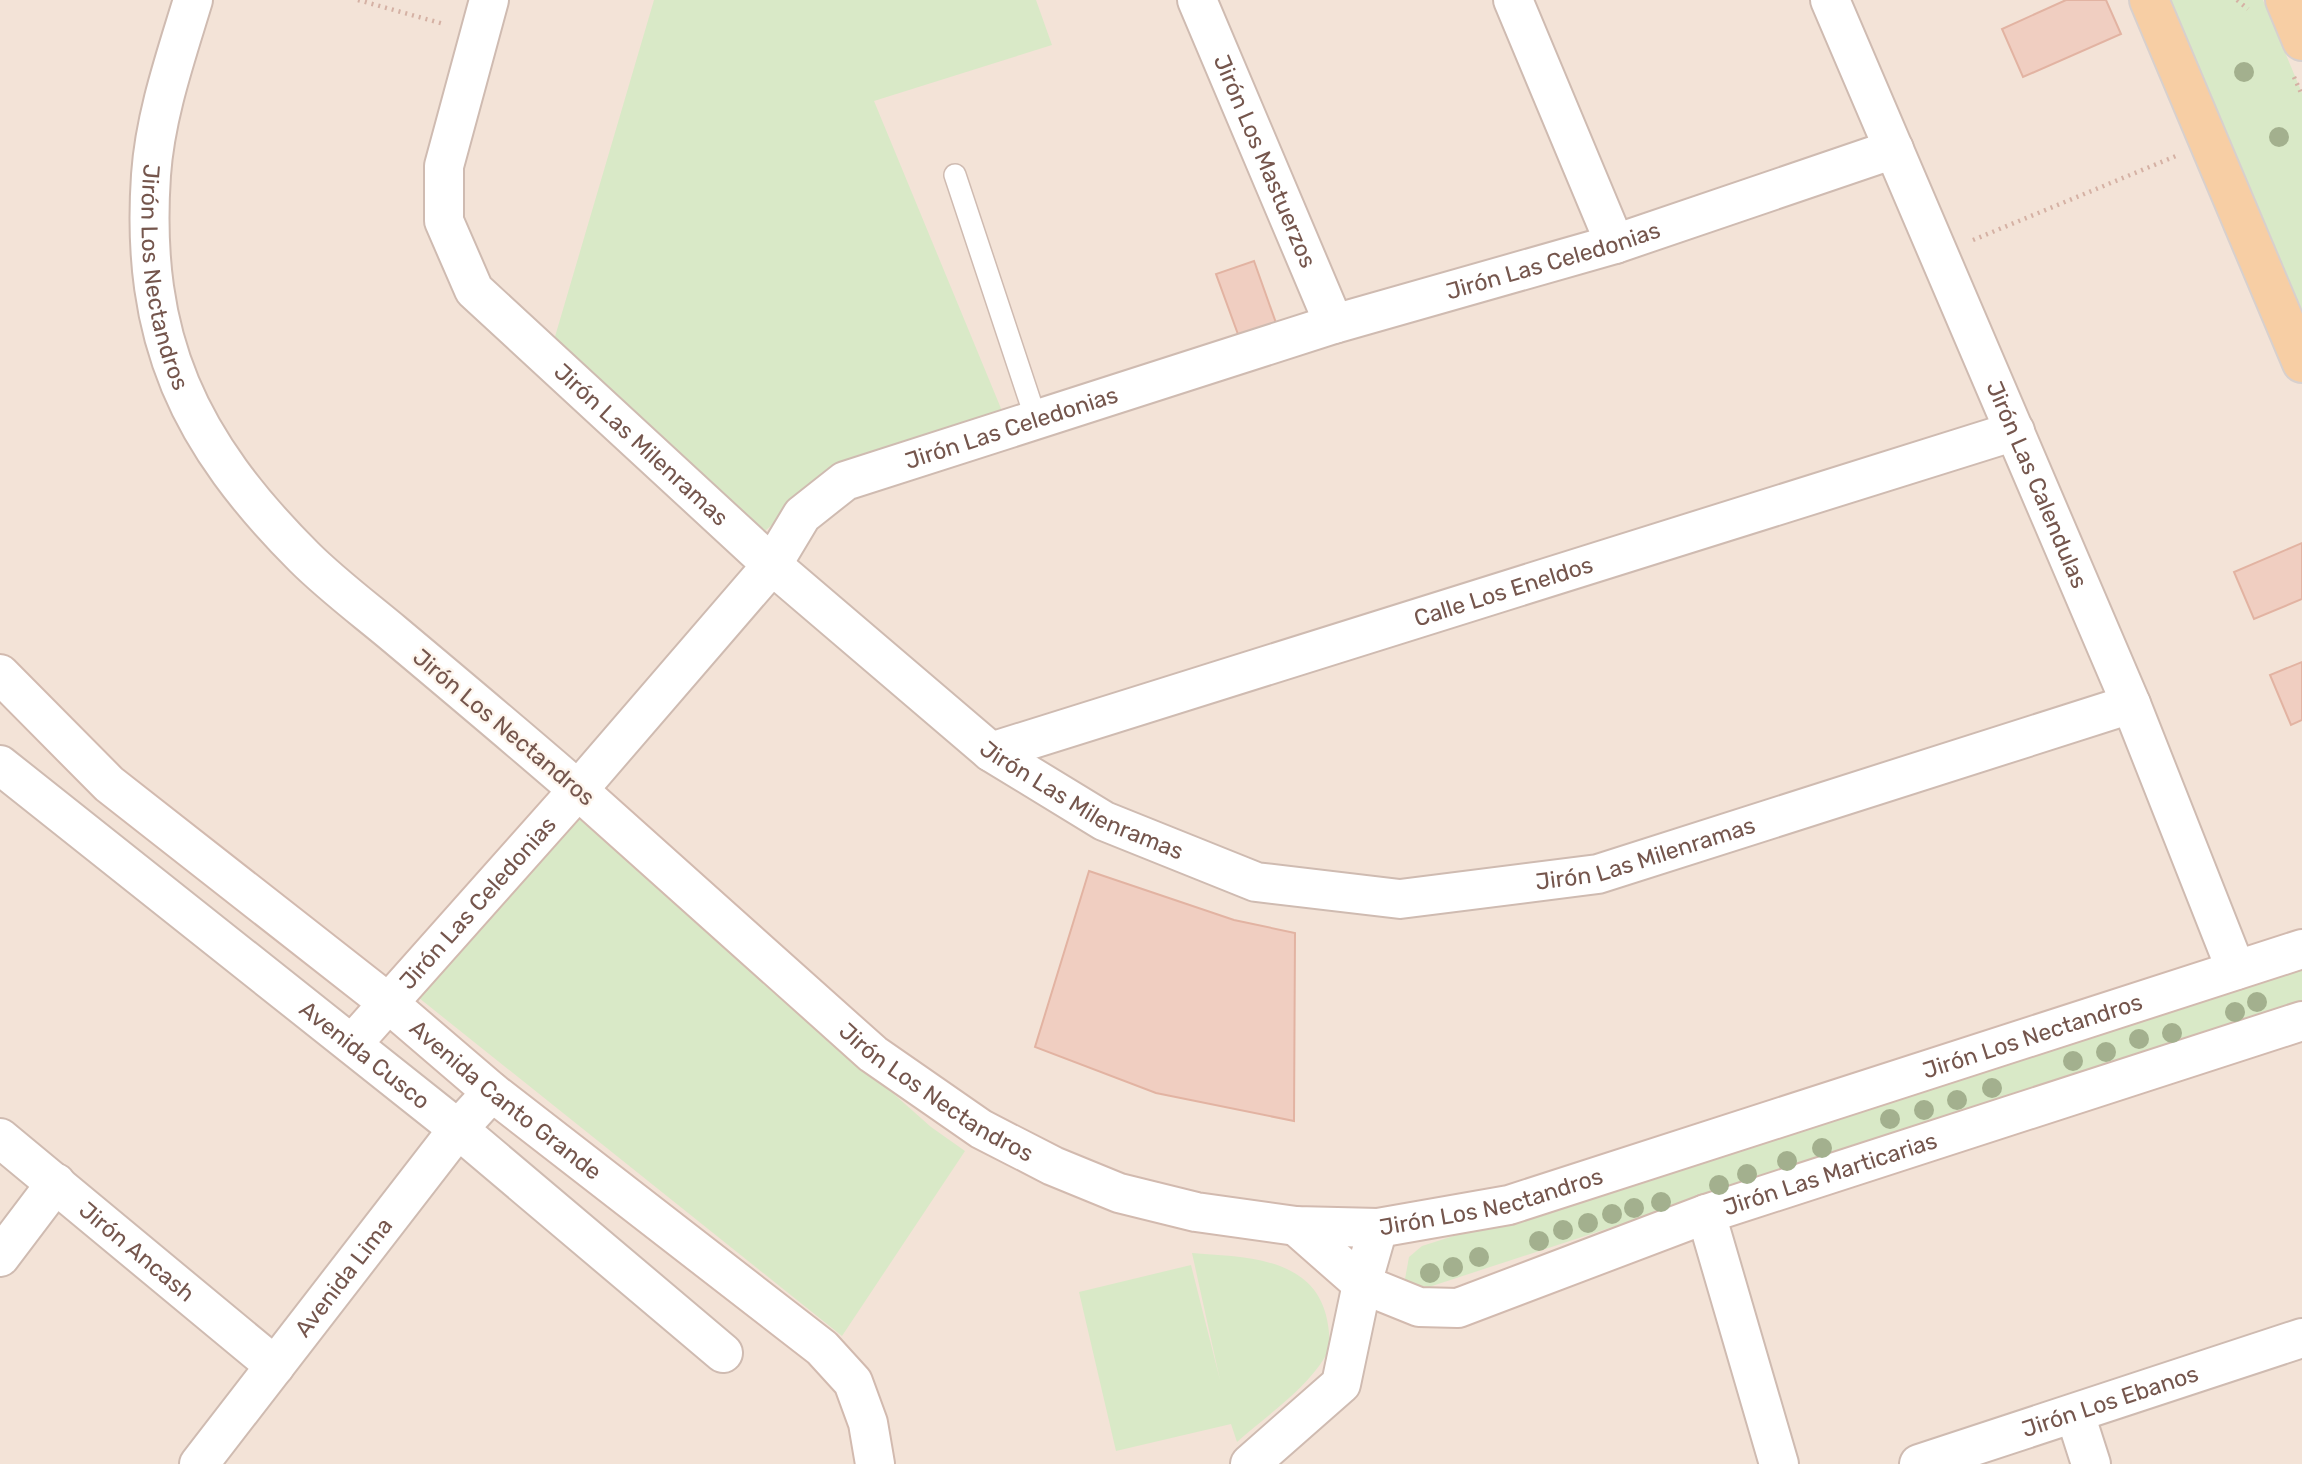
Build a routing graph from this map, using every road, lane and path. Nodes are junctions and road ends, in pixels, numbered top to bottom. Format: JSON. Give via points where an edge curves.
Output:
{"nodes":[{"id":1,"x":193,"y":0,"type":"edge"},
{"id":2,"x":358,"y":0,"type":"edge"},
{"id":3,"x":1197,"y":0,"type":"edge"},
{"id":4,"x":1513,"y":0,"type":"edge"},
{"id":5,"x":1830,"y":0,"type":"edge"},
{"id":6,"x":2148,"y":0,"type":"edge"},
{"id":7,"x":2285,"y":0,"type":"edge"},
{"id":8,"x":484,"y":17,"type":"edge"},
{"id":9,"x":2302,"y":41,"type":"edge"},
{"id":10,"x":2209,"y":143,"type":"junction"},
{"id":11,"x":1894,"y":149,"type":"junction"},
{"id":12,"x":955,"y":175,"type":"dead end"},
{"id":13,"x":1615,"y":244,"type":"junction"},
{"id":14,"x":1938,"y":254,"type":"junction"},
{"id":15,"x":1334,"y":324,"type":"junction"},
{"id":16,"x":2302,"y":363,"type":"edge"},
{"id":17,"x":1039,"y":418,"type":"junction"},
{"id":18,"x":2015,"y":431,"type":"junction"},
{"id":19,"x":772,"y":565,"type":"junction"},
{"id":20,"x":0,"y":674,"type":"edge"},
{"id":21,"x":2131,"y":704,"type":"junction"},
{"id":22,"x":991,"y":752,"type":"junction"},
{"id":23,"x":0,"y":765,"type":"edge"},
{"id":24,"x":579,"y":790,"type":"junction"},
{"id":25,"x":2302,"y":950,"type":"edge"},
{"id":26,"x":2236,"y":970,"type":"junction"},
{"id":27,"x":387,"y":1002,"type":"junction"},
{"id":28,"x":2302,"y":1021,"type":"edge"},
{"id":29,"x":352,"y":1044,"type":"junction"},
{"id":30,"x":492,"y":1092,"type":"junction"},
{"id":31,"x":458,"y":1129,"type":"junction"},
{"id":32,"x":0,"y":1138,"type":"edge"},
{"id":33,"x":57,"y":1183,"type":"junction"},
{"id":34,"x":1706,"y":1214,"type":"junction"},
{"id":35,"x":1296,"y":1226,"type":"junction"},
{"id":36,"x":1378,"y":1228,"type":"junction"},
{"id":37,"x":0,"y":1257,"type":"edge"},
{"id":38,"x":1362,"y":1284,"type":"junction"},
{"id":39,"x":2302,"y":1338,"type":"edge"},
{"id":40,"x":723,"y":1353,"type":"dead end"},
{"id":41,"x":275,"y":1366,"type":"junction"},
{"id":42,"x":2076,"y":1414,"type":"junction"},
{"id":43,"x":199,"y":1464,"type":"edge"},
{"id":44,"x":875,"y":1464,"type":"edge"},
{"id":45,"x":1250,"y":1464,"type":"edge"},
{"id":46,"x":1779,"y":1464,"type":"edge"},
{"id":47,"x":1919,"y":1464,"type":"edge"},
{"id":48,"x":2091,"y":1464,"type":"edge"}],
"edges":[{"from":1,"to":24,"type":"street","name":"Jirón Los Nectandros","via":[[170,74],[151,172],[149,240],[154,292],[174,373],[206,436],[244,492],[306,559]]},
{"from":2,"to":8,"type":"path"},
{"from":3,"to":15,"type":"street","name":"Jirón Los Mastuerzos"},
{"from":4,"to":13,"type":"street"},
{"from":5,"to":11,"type":"street","name":"Jirón Las Calendulas"},
{"from":6,"to":10,"type":"main road"},
{"from":7,"to":9,"type":"main road"},
{"from":8,"to":19,"type":"street","name":"Jirón Las Milenramas","via":[[444,166],[444,221],[468,280]]},
{"from":10,"to":14,"type":"path"},
{"from":10,"to":16,"type":"main road"},
{"from":11,"to":13,"type":"street","name":"Jirón Las Celedonias"},
{"from":11,"to":14,"type":"street","name":"Jirón Las Calendulas"},
{"from":12,"to":17,"type":"lane"},
{"from":13,"to":15,"type":"street","name":"Jirón Las Celedonias"},
{"from":14,"to":18,"type":"street","name":"Jirón Las Calendulas"},
{"from":15,"to":17,"type":"street","name":"Jirón Las Celedonias"},
{"from":17,"to":19,"type":"street","name":"Jirón Las Celedonias","via":[[845,481],[802,515]]},
{"from":18,"to":21,"type":"street","name":"Jirón Las Calendulas"},
{"from":18,"to":22,"type":"street","name":"Calle Los Eneldos"},
{"from":19,"to":22,"type":"street","name":"Jirón Las Milenramas"},
{"from":19,"to":24,"type":"street","name":"Jirón Las Celedonias"},
{"from":20,"to":27,"type":"street","name":"Avenida Canto Grande","via":[[108,784]]},
{"from":21,"to":22,"type":"street","name":"Jirón Las Milenramas","via":[[1598,874],[1400,900],[1256,882],[1104,821]]},
{"from":21,"to":26,"type":"street","name":"Jirón Las Calendulas"},
{"from":23,"to":29,"type":"street","name":"Avenida Cusco"},
{"from":24,"to":27,"type":"street","name":"Jirón Las Celedonias"},
{"from":24,"to":35,"type":"street","name":"Jirón Los Nectandros","via":[[873,1054],[981,1129],[1119,1193],[1196,1212]]},
{"from":25,"to":26,"type":"street","name":"Jirón Los Nectandros"},
{"from":26,"to":36,"type":"street","name":"Jirón Los Nectandros","via":[[1508,1205]]},
{"from":27,"to":29,"type":"street","name":"Jirón Las Celedonias"},
{"from":27,"to":30,"type":"street","name":"Avenida Canto Grande"},
{"from":28,"to":34,"type":"street","name":"Jirón Las Marticarias"},
{"from":29,"to":31,"type":"street","name":"Avenida Cusco"},
{"from":30,"to":31,"type":"street","name":"Avenida Lima"},
{"from":30,"to":44,"type":"street","name":"Avenida Canto Grande","via":[[822,1348],[853,1382],[868,1423]]},
{"from":31,"to":40,"type":"street","name":"Avenida Cusco"},
{"from":31,"to":41,"type":"street","name":"Avenida Lima"},
{"from":32,"to":33,"type":"street","name":"Jirón Ancash"},
{"from":33,"to":37,"type":"street"},
{"from":33,"to":41,"type":"street","name":"Jirón Ancash"},
{"from":34,"to":38,"type":"street","name":"Jirón Las Marticarias","via":[[1458,1308],[1419,1307]]},
{"from":34,"to":46,"type":"street"},
{"from":35,"to":36,"type":"street","name":"Jirón Los Nectandros"},
{"from":35,"to":38,"type":"street","name":"Jirón Las Marticarias"},
{"from":36,"to":38,"type":"street"},
{"from":38,"to":45,"type":"street","via":[[1341,1384]]},
{"from":39,"to":42,"type":"street","name":"Jirón Los Ebanos"},
{"from":41,"to":43,"type":"street","name":"Avenida Lima"},
{"from":42,"to":47,"type":"street","name":"Jirón Los Ebanos"},
{"from":42,"to":48,"type":"street"}]}
